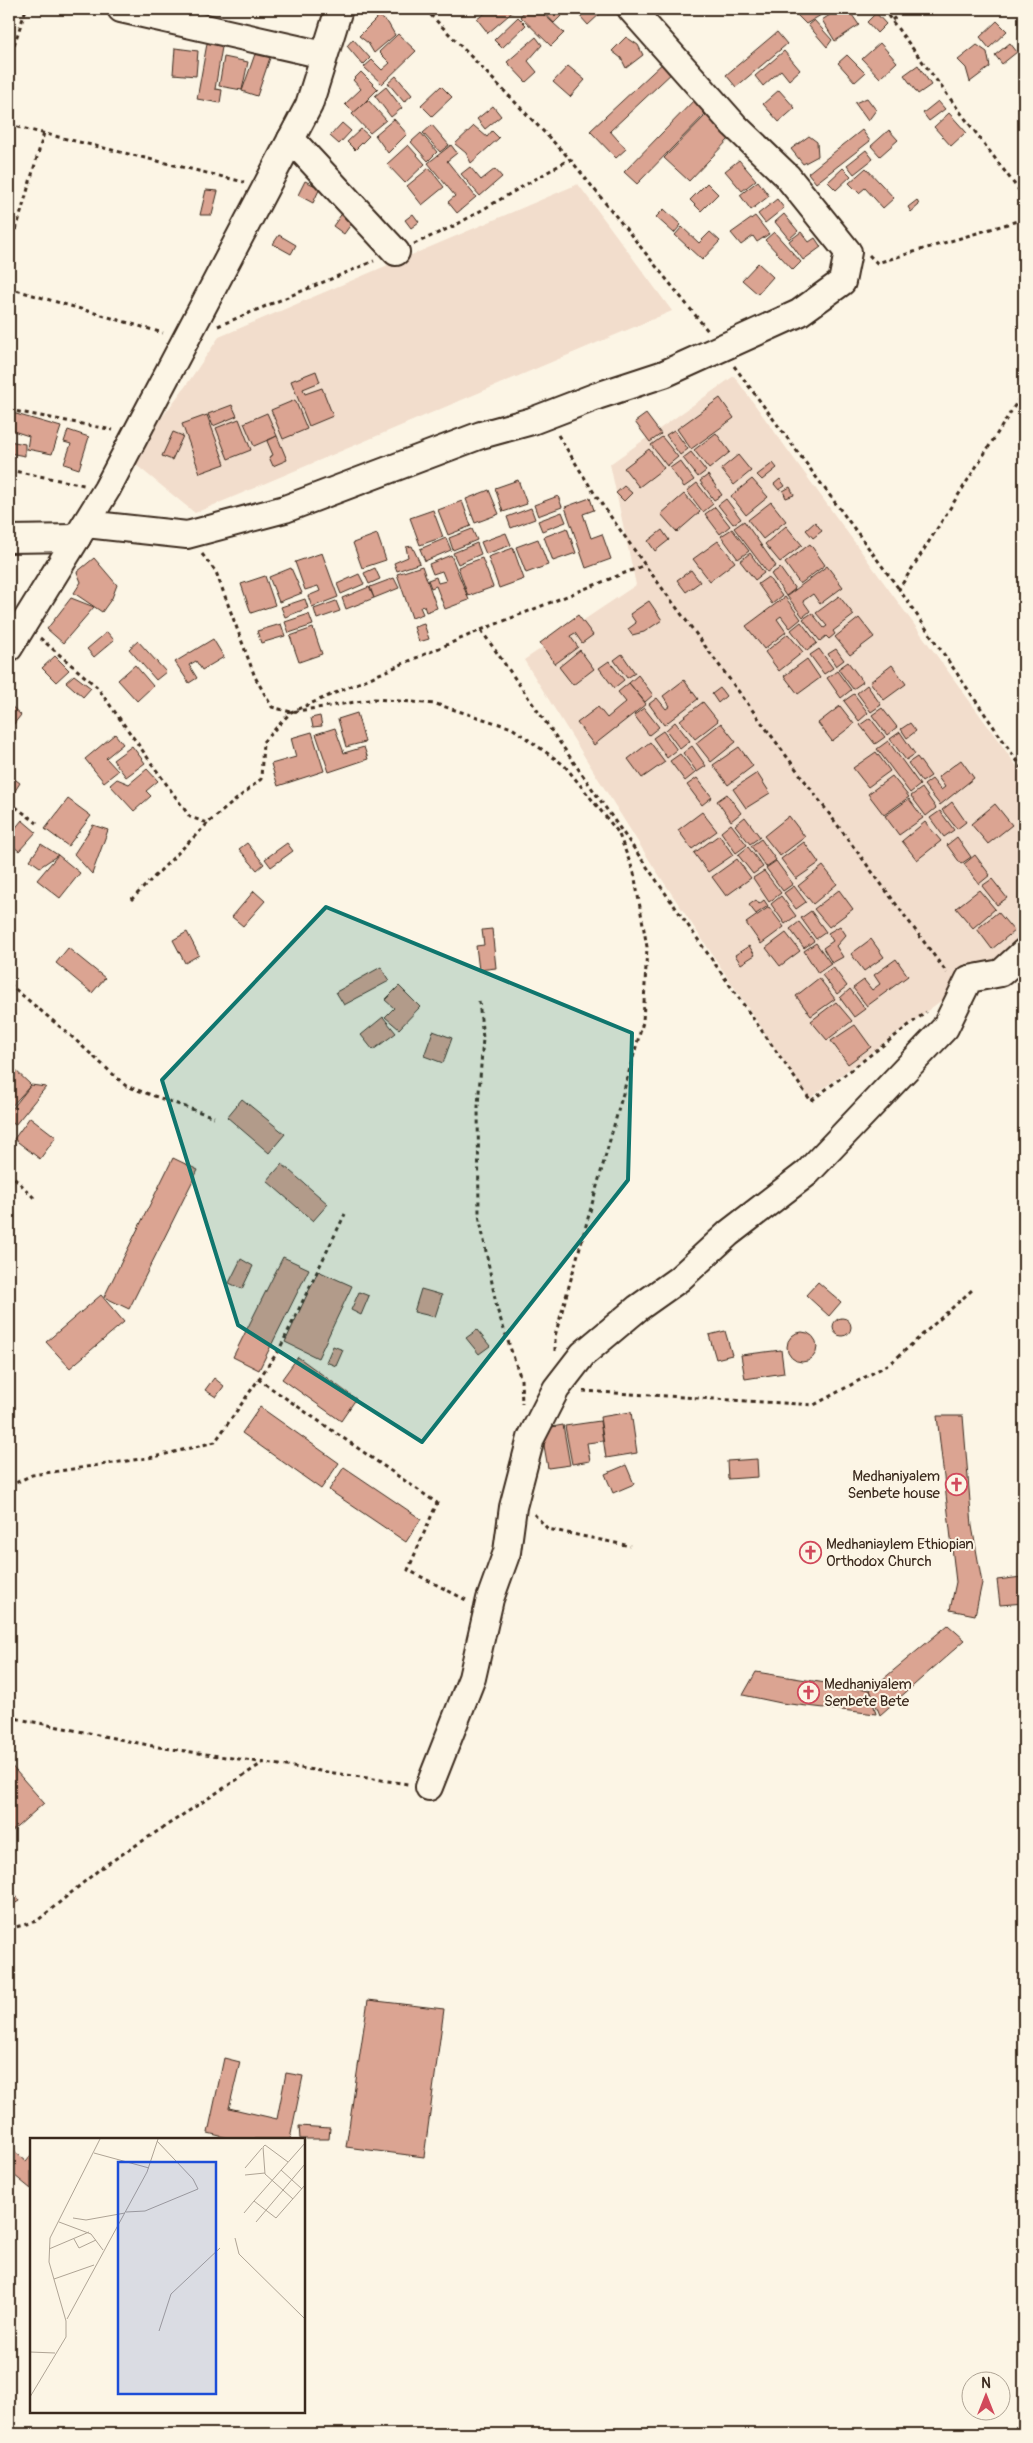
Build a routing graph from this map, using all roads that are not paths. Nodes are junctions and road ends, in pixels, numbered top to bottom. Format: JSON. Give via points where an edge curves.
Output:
{"nodes":[{"id":1,"x":121,"y":9,"type":"edge"},
{"id":2,"x":339,"y":9,"type":"edge"},
{"id":3,"x":631,"y":9,"type":"edge"},
{"id":4,"x":324,"y":55,"type":"junction"},
{"id":5,"x":291,"y":139,"type":"junction"},
{"id":6,"x":396,"y":252,"type":"road end"},
{"id":7,"x":82,"y":531,"type":"junction"},
{"id":8,"x":9,"y":539,"type":"edge"},
{"id":9,"x":9,"y":648,"type":"edge"},
{"id":10,"x":1024,"y":952,"type":"edge"},
{"id":11,"x":428,"y":1787,"type":"road end"}],
"edges":[{"from":1,"to":4,"type":"street"},
{"from":2,"to":4,"type":"street"},
{"from":3,"to":7,"type":"street","via":[[734,125],[788,176],[848,252],[842,282],[799,313],[664,374],[546,416],[481,435],[285,509],[187,535]]},
{"from":4,"to":5,"type":"street","via":[[309,105]]},
{"from":5,"to":6,"type":"street"},
{"from":5,"to":7,"type":"street"},
{"from":7,"to":8,"type":"street"},
{"from":7,"to":9,"type":"street"},
{"from":10,"to":11,"type":"street","via":[[1001,973],[969,979],[945,1028],[807,1173],[583,1354],[556,1389],[531,1438],[507,1552],[487,1611],[472,1678]]}]}
